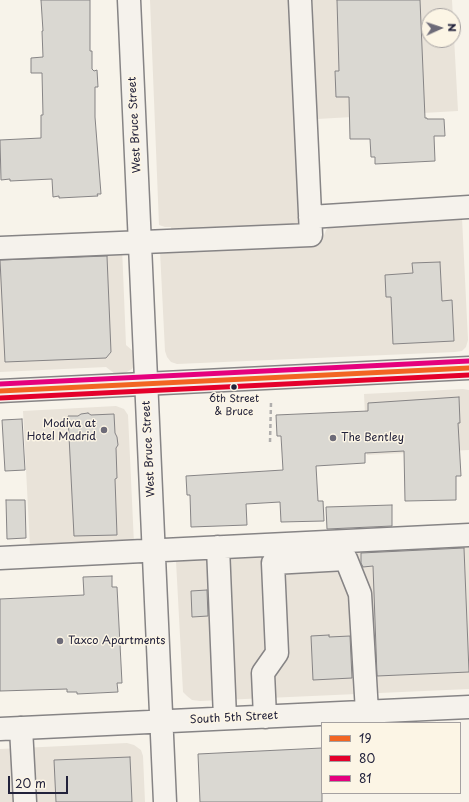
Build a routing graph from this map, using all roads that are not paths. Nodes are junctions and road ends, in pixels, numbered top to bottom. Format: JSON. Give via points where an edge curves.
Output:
{"nodes":[{"id":1,"x":129,"y":0,"type":"edge"},
{"id":2,"x":300,"y":0,"type":"edge"},
{"id":3,"x":469,"y":207,"type":"edge"},
{"id":4,"x":310,"y":217,"type":"junction"},
{"id":5,"x":140,"y":242,"type":"junction"},
{"id":6,"x":0,"y":248,"type":"edge"},
{"id":7,"x":469,"y":368,"type":"edge"},
{"id":8,"x":146,"y":384,"type":"junction"},
{"id":9,"x":0,"y":391,"type":"edge"},
{"id":10,"x":469,"y":535,"type":"edge"},
{"id":11,"x":218,"y":547,"type":"junction"},
{"id":12,"x":154,"y":550,"type":"junction"},
{"id":13,"x":0,"y":558,"type":"edge"},
{"id":14,"x":469,"y":707,"type":"edge"},
{"id":15,"x":367,"y":712,"type":"junction"},
{"id":16,"x":265,"y":717,"type":"junction"},
{"id":17,"x":225,"y":718,"type":"junction"},
{"id":18,"x":162,"y":722,"type":"junction"},
{"id":19,"x":21,"y":728,"type":"junction"},
{"id":20,"x":0,"y":729,"type":"edge"},
{"id":21,"x":25,"y":802,"type":"edge"},
{"id":22,"x":165,"y":802,"type":"edge"}],
"edges":[{"from":1,"to":5,"type":"street","name":"West Bruce Street"},
{"from":2,"to":4,"type":"street"},
{"from":3,"to":4,"type":"street"},
{"from":4,"to":5,"type":"street","via":[[311,235]]},
{"from":5,"to":6,"type":"street"},
{"from":5,"to":8,"type":"street","name":"West Bruce Street"},
{"from":7,"to":8,"type":"street"},
{"from":8,"to":9,"type":"street"},
{"from":8,"to":12,"type":"street","name":"West Bruce Street"},
{"from":10,"to":11,"type":"street"},
{"from":11,"to":12,"type":"street"},
{"from":11,"to":17,"type":"street"},
{"from":12,"to":13,"type":"street"},
{"from":12,"to":18,"type":"street","name":"West Bruce Street"},
{"from":14,"to":15,"type":"street","name":"South 5th Street"},
{"from":15,"to":16,"type":"street","name":"South 5th Street"},
{"from":15,"to":16,"type":"street","via":[[360,594],[346,560],[273,563],[277,653],[263,673]]},
{"from":16,"to":17,"type":"street","name":"South 5th Street"},
{"from":17,"to":18,"type":"street","name":"South 5th Street"},
{"from":18,"to":19,"type":"street","name":"South 5th Street"},
{"from":18,"to":22,"type":"street","name":"West Bruce Street"},
{"from":19,"to":20,"type":"street","name":"South 5th Street"},
{"from":19,"to":21,"type":"street"}]}
